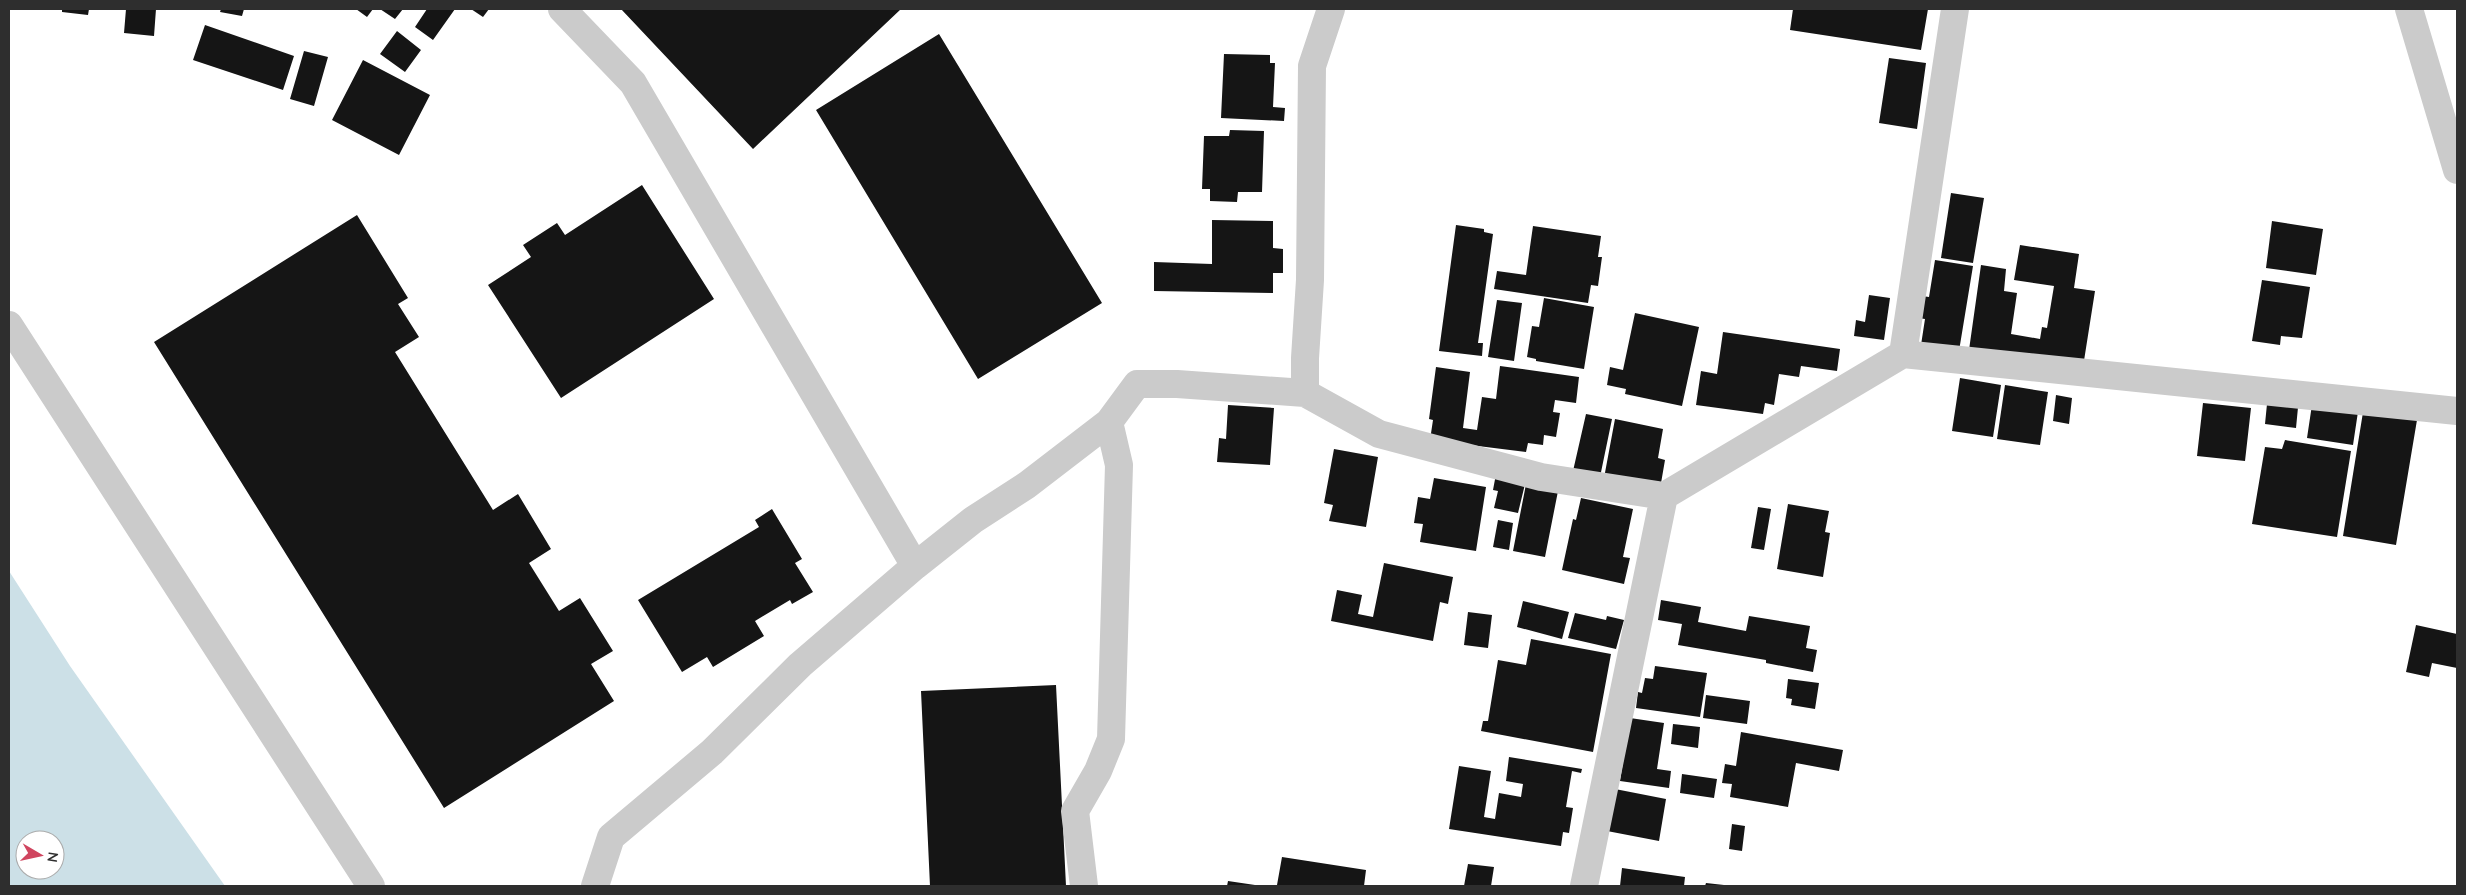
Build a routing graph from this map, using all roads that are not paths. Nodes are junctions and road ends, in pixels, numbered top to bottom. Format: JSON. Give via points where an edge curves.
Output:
{"nodes":[{"id":1,"x":562,"y":9,"type":"edge"},
{"id":2,"x":1331,"y":9,"type":"edge"},
{"id":3,"x":1955,"y":9,"type":"edge"},
{"id":4,"x":2409,"y":9,"type":"edge"},
{"id":5,"x":2457,"y":170,"type":"edge"},
{"id":6,"x":9,"y":325,"type":"edge"},
{"id":7,"x":1903,"y":354,"type":"junction"},
{"id":8,"x":1305,"y":393,"type":"junction"},
{"id":9,"x":2457,"y":411,"type":"edge"},
{"id":10,"x":1109,"y":422,"type":"junction"},
{"id":11,"x":1664,"y":496,"type":"junction"},
{"id":12,"x":915,"y":566,"type":"junction"},
{"id":13,"x":370,"y":886,"type":"edge"},
{"id":14,"x":595,"y":886,"type":"edge"},
{"id":15,"x":1084,"y":886,"type":"edge"},
{"id":16,"x":1584,"y":886,"type":"edge"}],
"edges":[{"from":1,"to":12,"type":"street","via":[[633,83]]},
{"from":2,"to":8,"type":"street","via":[[1312,66],[1310,280],[1304,358]]},
{"from":3,"to":7,"type":"street"},
{"from":4,"to":5,"type":"street"},
{"from":6,"to":13,"type":"street"},
{"from":7,"to":9,"type":"street"},
{"from":7,"to":11,"type":"street"},
{"from":8,"to":10,"type":"street","via":[[1137,384]]},
{"from":8,"to":11,"type":"street","via":[[1379,434],[1541,477]]},
{"from":10,"to":12,"type":"street"},
{"from":10,"to":15,"type":"street","via":[[1120,465],[1111,739],[1098,771],[1075,811]]},
{"from":11,"to":16,"type":"street"},
{"from":12,"to":14,"type":"street","via":[[800,665],[712,752],[612,837]]}]}
